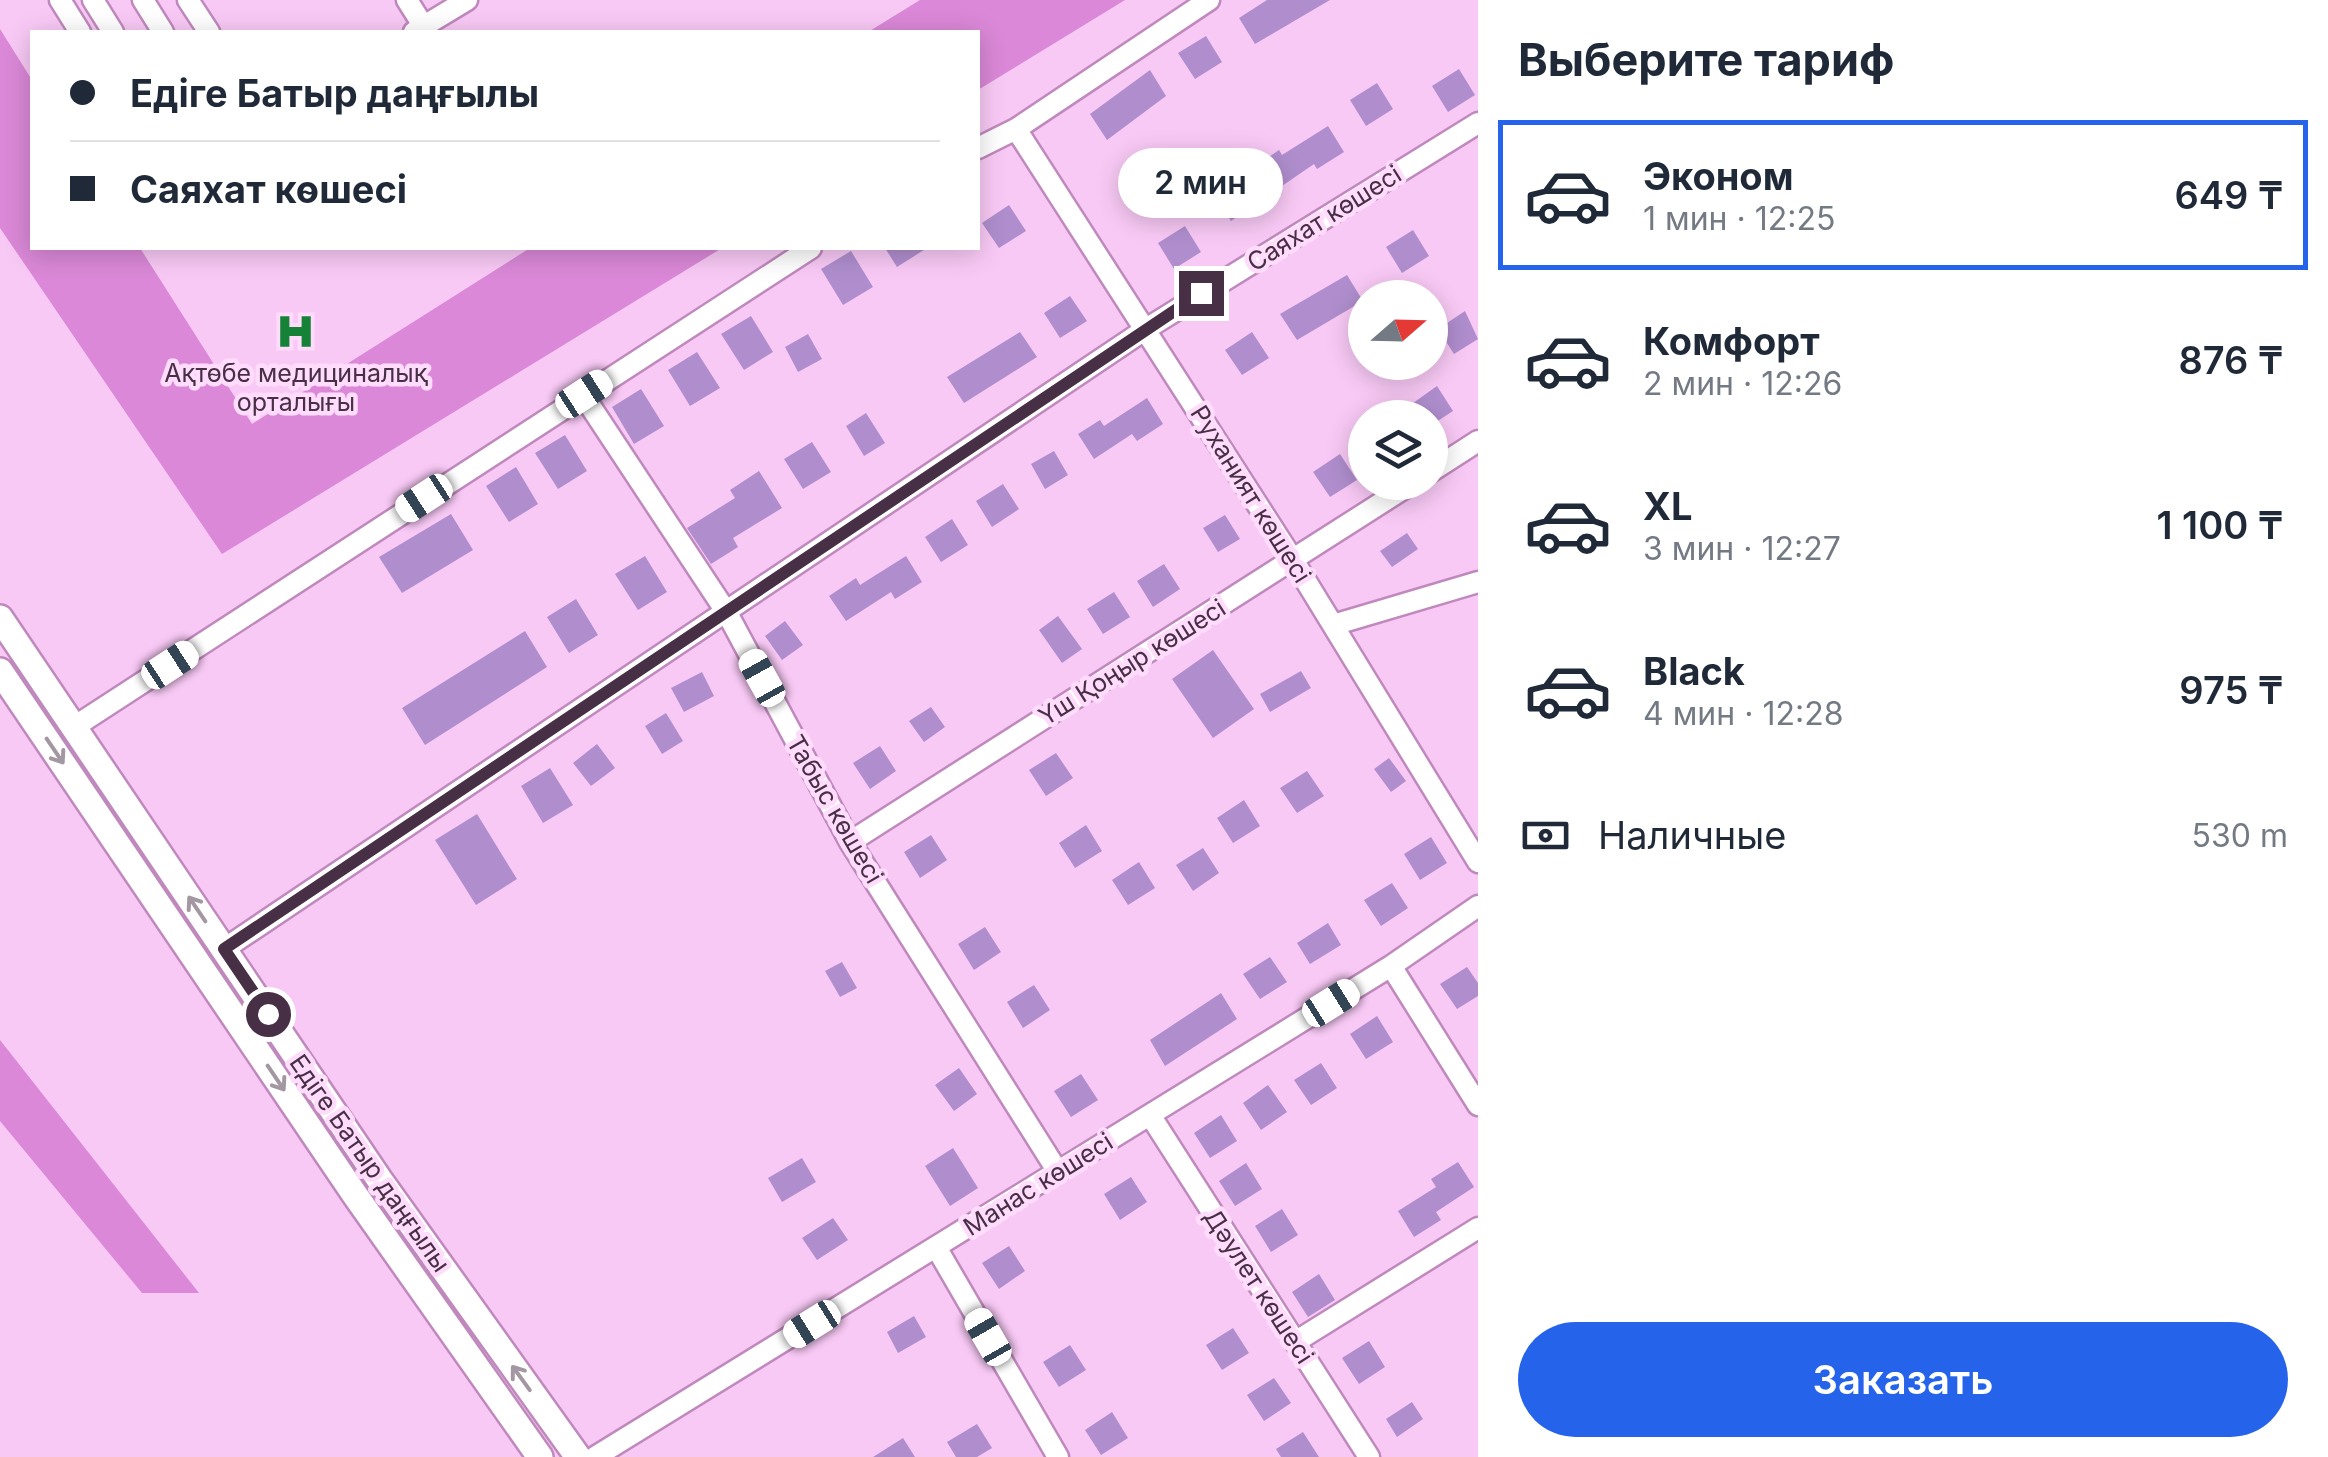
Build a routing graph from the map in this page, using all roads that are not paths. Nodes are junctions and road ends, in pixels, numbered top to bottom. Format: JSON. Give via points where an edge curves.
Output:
{"nodes":[{"id":1,"x":60,"y":0,"type":"edge"},
{"id":2,"x":93,"y":0,"type":"edge"},
{"id":3,"x":142,"y":0,"type":"edge"},
{"id":4,"x":188,"y":0,"type":"edge"},
{"id":5,"x":407,"y":0,"type":"edge"},
{"id":6,"x":468,"y":0,"type":"edge"},
{"id":7,"x":1210,"y":0,"type":"edge"},
{"id":8,"x":79,"y":30,"type":"edge"},
{"id":9,"x":112,"y":30,"type":"edge"},
{"id":10,"x":162,"y":30,"type":"edge"},
{"id":11,"x":208,"y":30,"type":"edge"},
{"id":12,"x":419,"y":30,"type":"edge"},
{"id":13,"x":1478,"y":124,"type":"edge"},
{"id":14,"x":1016,"y":130,"type":"junction"},
{"id":15,"x":980,"y":147,"type":"edge"},
{"id":16,"x":808,"y":250,"type":"edge"},
{"id":17,"x":1146,"y":329,"type":"junction"},
{"id":18,"x":584,"y":394,"type":"junction"},
{"id":19,"x":1478,"y":442,"type":"edge"},
{"id":20,"x":1448,"y":461,"type":"edge"},
{"id":21,"x":1386,"y":500,"type":"edge"},
{"id":22,"x":1293,"y":560,"type":"junction"},
{"id":23,"x":1478,"y":582,"type":"edge"},
{"id":24,"x":727,"y":614,"type":"junction"},
{"id":25,"x":0,"y":618,"type":"edge"},
{"id":26,"x":1332,"y":624,"type":"junction"},
{"id":27,"x":0,"y":670,"type":"edge"},
{"id":28,"x":74,"y":727,"type":"junction"},
{"id":29,"x":850,"y":842,"type":"junction"},
{"id":30,"x":1478,"y":862,"type":"edge"},
{"id":31,"x":1478,"y":906,"type":"edge"},
{"id":32,"x":224,"y":949,"type":"junction"},
{"id":33,"x":1391,"y":966,"type":"junction"},
{"id":34,"x":1478,"y":1105,"type":"edge"},
{"id":35,"x":1150,"y":1115,"type":"junction"},
{"id":36,"x":1058,"y":1172,"type":"junction"},
{"id":37,"x":1478,"y":1228,"type":"edge"},
{"id":38,"x":936,"y":1248,"type":"junction"},
{"id":39,"x":1295,"y":1342,"type":"junction"},
{"id":40,"x":540,"y":1457,"type":"edge"},
{"id":41,"x":578,"y":1457,"type":"edge"},
{"id":42,"x":595,"y":1457,"type":"edge"},
{"id":43,"x":1058,"y":1457,"type":"edge"},
{"id":44,"x":1369,"y":1457,"type":"edge"}],
"edges":[{"from":1,"to":8,"type":"street"},
{"from":2,"to":9,"type":"street"},
{"from":3,"to":10,"type":"street"},
{"from":4,"to":11,"type":"street"},
{"from":5,"to":12,"type":"street"},
{"from":6,"to":12,"type":"street"},
{"from":7,"to":14,"type":"street"},
{"from":13,"to":17,"type":"street","name":"Саяхат көшесі"},
{"from":14,"to":15,"type":"street"},
{"from":14,"to":17,"type":"street","name":"Руханият көшесі"},
{"from":16,"to":18,"type":"street"},
{"from":17,"to":22,"type":"street","name":"Руханият көшесі"},
{"from":17,"to":24,"type":"street","name":"Саяхат көшесі"},
{"from":18,"to":24,"type":"street","name":"Табыс көшесі"},
{"from":18,"to":28,"type":"street"},
{"from":19,"to":20,"type":"street"},
{"from":21,"to":22,"type":"street","name":"Үш Қоңыр көшесі"},
{"from":22,"to":26,"type":"street","name":"Руханият көшесі"},
{"from":22,"to":29,"type":"street","name":"Үш Қоңыр көшесі"},
{"from":23,"to":26,"type":"street"},
{"from":24,"to":29,"type":"street","name":"Табыс көшесі"},
{"from":24,"to":32,"type":"street","name":"Саяхат көшесі"},
{"from":25,"to":28,"type":"main road","name":"Едіге Батыр даңғылы"},
{"from":26,"to":30,"type":"street","name":"Руханият көшесі"},
{"from":27,"to":40,"type":"main road","name":"Едіге Батыр даңғылы","one_way":true},
{"from":32,"to":28,"type":"main road","name":"Едіге Батыр даңғылы","one_way":true},
{"from":29,"to":36,"type":"street","name":"Табыс көшесі"},
{"from":31,"to":33,"type":"street","name":"Манас көшесі"},
{"from":41,"to":32,"type":"main road","name":"Едіге Батыр даңғылы","one_way":true},
{"from":33,"to":34,"type":"street"},
{"from":33,"to":35,"type":"street","name":"Манас көшесі"},
{"from":35,"to":36,"type":"street","name":"Манас көшесі"},
{"from":35,"to":39,"type":"street","name":"Дәулет көшесі"},
{"from":36,"to":38,"type":"street","name":"Манас көшесі"},
{"from":37,"to":39,"type":"street"},
{"from":38,"to":42,"type":"street","name":"Манас көшесі"},
{"from":38,"to":43,"type":"street"},
{"from":39,"to":44,"type":"street","name":"Дәулет көшесі"}]}
